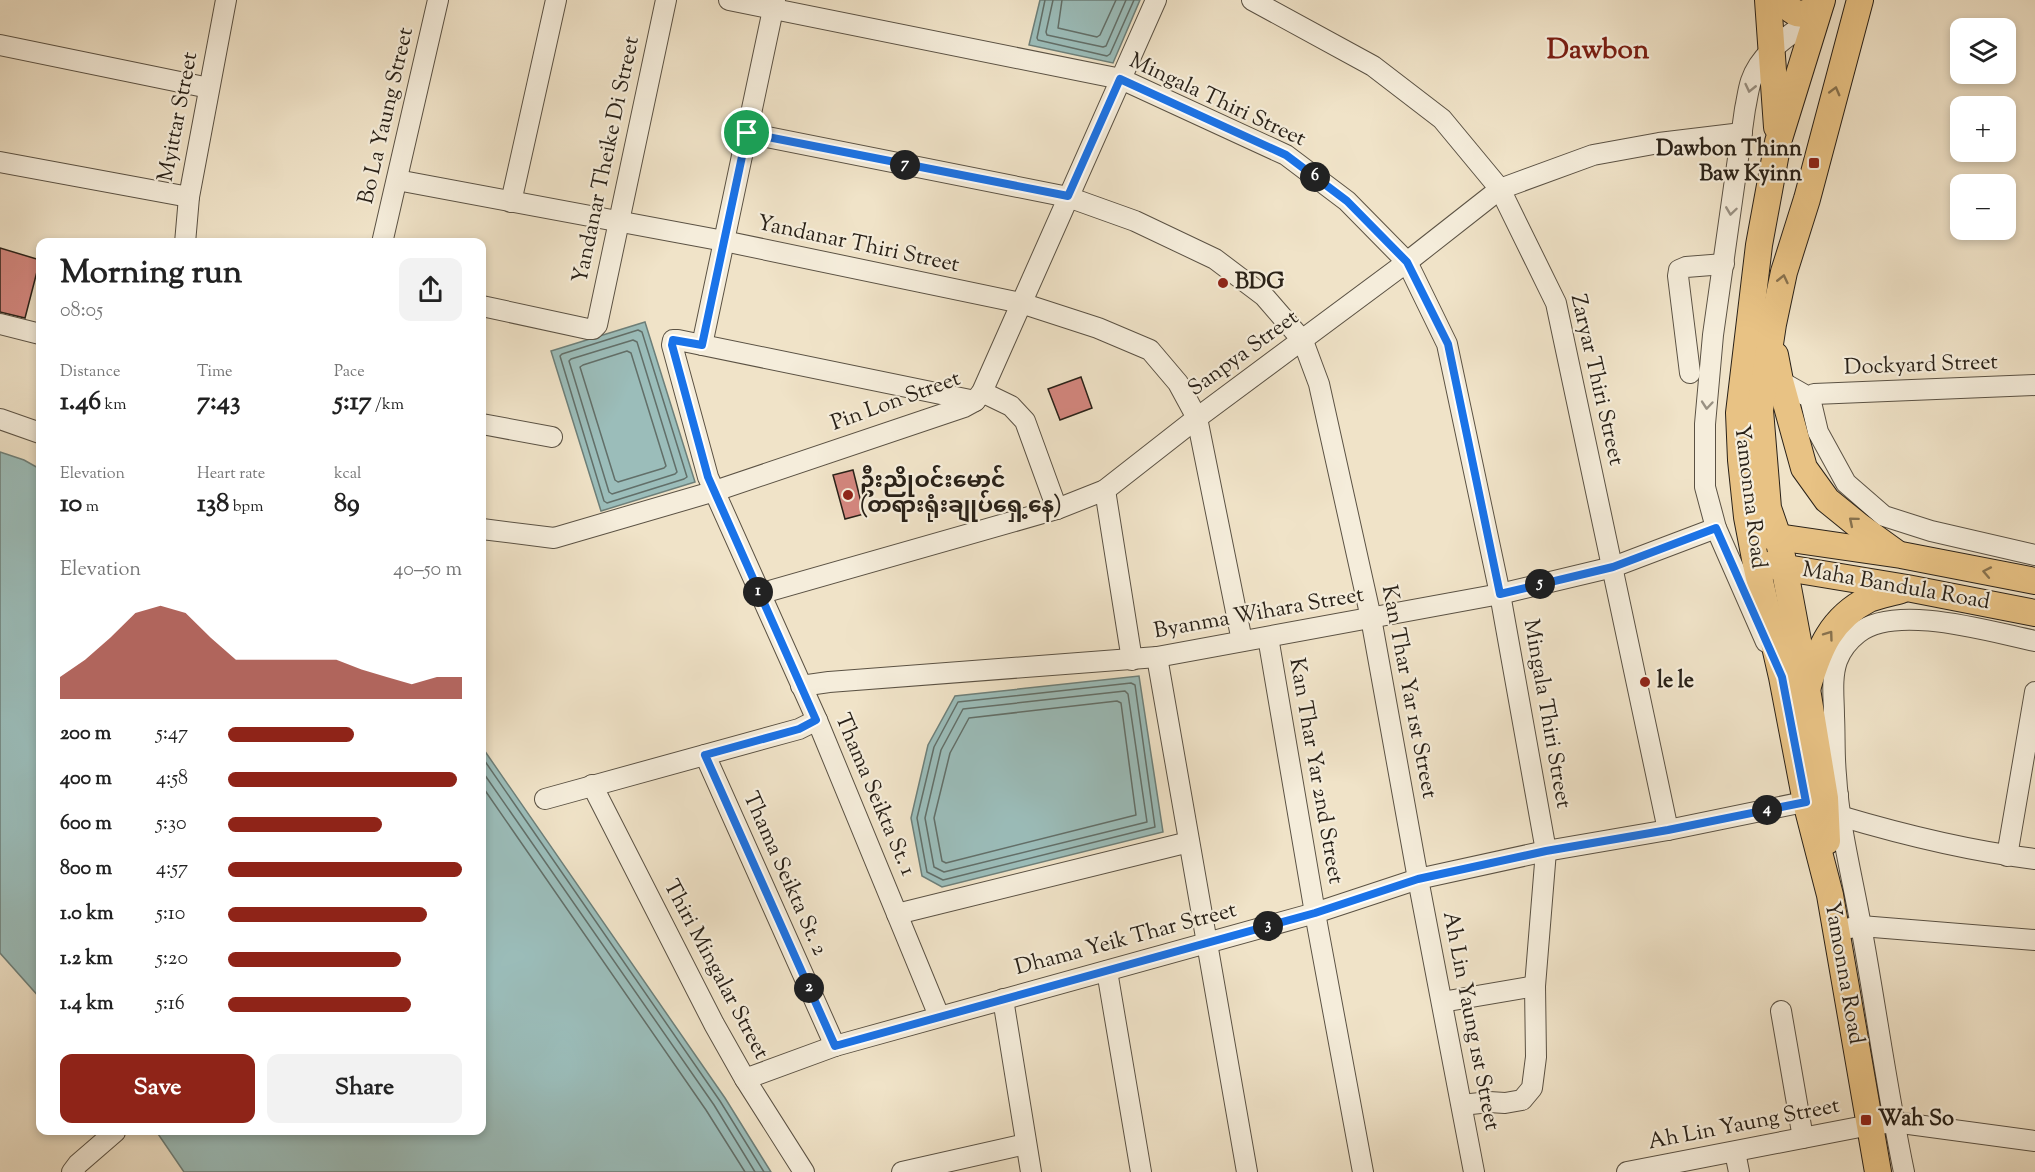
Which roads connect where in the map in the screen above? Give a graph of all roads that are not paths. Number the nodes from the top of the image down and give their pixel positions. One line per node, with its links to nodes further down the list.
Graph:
1 (226, 0): 16 (street, Myittar Street)
2 (438, 0): 21 (street, Bo La Yaung Street)
3 (556, 0): 25 (street)
4 (666, 0): 26 (street, Yandanar Theike Di Street)
5 (729, 0): 11 (street, Mingala Thiri Street)
6 (1156, 0): 15 (street, Pin Lon Street)
7 (1252, 0): 22 (street, Zaryar Thiri Street)
8 (1768, 0): 14 (main road)
9 (1783, 0): 12 (main road)
10 (1860, 0): 36 (main road, Yamonna Road, one-way to 10)
11 (774, 4): 15 (street, Mingala Thiri Street); 17 (street)
12 (1820, 5): 14 (street); 19 (main road, Yamonna Road)
13 (0, 45): 16 (street)
14 (1772, 50): 18 (street, one-way to 18); 19 (main road)
15 (1120, 79): 23 (street, Pin Lon Street); 30 (street, Mingala Thiri Street)
16 (209, 88): 24 (street, Myittar Street)
17 (747, 133): 23 (street); 29 (street)
18 (1742, 133): 22 (street, Sanpya Street); 31 (street, one-way to 31)
19 (1778, 142): 54 (main road, Yamonna Road)
20 (0, 162): 24 (street)
21 (397, 180): 25 (street, Yandanar Thiri Street); 28 (street, Bo La Yaung Street)
22 (1500, 189): 30 (street, Sanpya Street); 60 (street, Zaryar Thiri Street)
23 (1068, 196): 32 (street, Pin Lon Street); 37 (street)
24 (189, 197): 27 (street, Myittar Street)
25 (511, 202): 26 (street, Yandanar Thiri Street)
26 (619, 221): 29 (street, Yandanar Thiri Street); 33 (street, Yandanar Theike Di Street)
27 (185, 238)
28 (383, 238)
29 (724, 241): 32 (street, Yandanar Thiri Street); 38 (street)
30 (1407, 262): 37 (street, Sanpya Street); 64 (street, Mingala Thiri Street)
31 (1724, 264): 39 (street); 52 (street, one-way to 52)
32 (1021, 303): 42 (street, Pin Lon Street); 44 (street, Yandanar Thiri Street)
33 (486, 307)
34 (0, 324): 35 (street)
35 (36, 333)
36 (1772, 336): 40 (main road, Maha Bandula Road); 55 (main road, Yamonna Road)
37 (1304, 341): 44 (street, Sanpya Street); 66 (street, Kan Thar Yar 1st Street)
38 (702, 345): 42 (street); 50 (street, Thama Seikta St. 1)
39 (1690, 372)
40 (1780, 381): 43 (street); 56 (main road, Maha Bandula Road, one-way to 40)
41 (2035, 385): 43 (street, Dockyard Street)
42 (978, 397): 50 (street, Pin Lon Street); 51 (street)
43 (1810, 398): 57 (street)
44 (1197, 418): 49 (street, Sanpya Street); 68 (street, Yandanar Thiri Street)
45 (0, 419): 47 (street)
46 (486, 425): 48 (street)
47 (36, 432)
48 (552, 437)
49 (1105, 490): 51 (street, Sanpya Street); 71 (street)
50 (715, 491): 53 (street, Pin Lon Street); 63 (street, Thama Seikta St. 1)
51 (1057, 509): 63 (street, Sanpya Street)
52 (1716, 528): 60 (street, Byanma Wihara Street); 72 (street)
53 (486, 530)
54 (1751, 533): 55 (main road, Maha Bandula Road); 58 (main road, Yamonna Road)
55 (1778, 537): 56 (main road, Maha Bandula Road); 59 (main road, Yamonna Road)
56 (1901, 555): 61 (main road, Maha Bandula Road, one-way to 56)
57 (2035, 555)
58 (1756, 564): 59 (main road, Maha Bandula Road); 72 (main road, Yamonna Road)
59 (1784, 566): 62 (main road, Maha Bandula Road); 74 (main road, Yamonna Road)
60 (1613, 567): 64 (street, Byanma Wihara Street); 81 (street, Zaryar Thiri Street)
61 (2035, 581)
62 (1907, 588): 65 (main road, Maha Bandula Road); 74 (main road, one-way to 62)
63 (759, 594): 73 (street, Thama Seikta St. 1)
64 (1500, 594): 66 (street, Byanma Wihara Street); 83 (street, Mingala Thiri Street)
65 (2035, 613)
66 (1371, 618): 67 (street, Byanma Wihara Street); 86 (street, Kan Thar Yar 1st Street)
67 (1268, 637): 68 (street, Byanma Wihara Street); 87 (street, Kan Thar Yar 2nd Street)
68 (1242, 641): 70 (street, Byanma Wihara Street)
69 (2035, 641): 80 (street)
70 (1158, 657): 71 (street, Byanma Wihara Street); 82 (street)
71 (1132, 660): 73 (street, Byanma Wihara Street)
72 (1782, 677): 80 (main road, Yamonna Road)
73 (801, 686): 76 (street, Thama Seikta St. 1)
74 (1807, 689): 80 (main road, Yamonna Road)
75 (2035, 692): 84 (street)
76 (816, 720): 77 (street); 88 (street, Thama Seikta St. 1)
77 (705, 755): 78 (street); 99 (street, Thama Seikta St. 2)
78 (592, 786): 79 (street); 100 (street, Thiri Mingalar Street)
79 (544, 799)
80 (1827, 803): 81 (street, Dhama Yeik Thar Street); 84 (street); 89 (street); 90 (main road, Yamonna Road)
81 (1668, 830): 83 (street, Dhama Yeik Thar Street)
82 (1189, 842): 88 (street); 92 (street)
83 (1546, 851): 86 (street, Dhama Yeik Thar Street); 94 (street, Mingala Thiri Street)
84 (2007, 856): 85 (street)
85 (2035, 859)
86 (1418, 879): 87 (street, Dhama Yeik Thar Street); 96 (street, Ah Lin Yaung 1st Street)
87 (1315, 913): 92 (street, Dhama Yeik Thar Street); 114 (street, Kan Thar Yar 2nd Street)
88 (897, 914): 98 (street, Thama Seikta St. 1)
89 (1861, 926): 90 (street); 91 (street); 102 (street)
90 (1836, 930): 102 (main road, Yamonna Road)
91 (2035, 940)
92 (1206, 944): 93 (street, Dhama Yeik Thar Street); 113 (street)
93 (1107, 971): 95 (street, Dhama Yeik Thar Street); 112 (street)
94 (1535, 986): 96 (street); 101 (street, Mingala Thiri Street)
95 (1003, 999): 98 (street, Dhama Yeik Thar Street); 106 (street)
96 (1442, 1002): 101 (street, Ah Lin Yaung 1st Street)
97 (1781, 1011): 104 (street)
98 (939, 1016): 99 (street, Dhama Yeik Thar Street)
99 (835, 1046): 100 (street, Dhama Yeik Thar Street)
100 (745, 1078): 109 (street, Thiri Mingalar Street)
101 (1462, 1105): 115 (street, Ah Lin Yaung 1st Street)
102 (1882, 1124): 104 (street, Ah Lin Yaung Street); 105 (street, Ah Lin Yaung Street); 118 (main road, Yamonna Road); 119 (street)
103 (112, 1135): 108 (street)
104 (1803, 1138): 107 (street, Ah Lin Yaung Street)
105 (2035, 1141)
106 (1026, 1144): 110 (street); 111 (street)
107 (1735, 1152): 116 (street, Ah Lin Yaung Street); 117 (street)
108 (72, 1172)
109 (804, 1172)
110 (902, 1172)
111 (1031, 1172)
112 (1141, 1172)
113 (1247, 1172)
114 (1363, 1172)
115 (1474, 1172)
116 (1627, 1172)
117 (1739, 1172)
118 (1878, 1172)
119 (1904, 1172)

